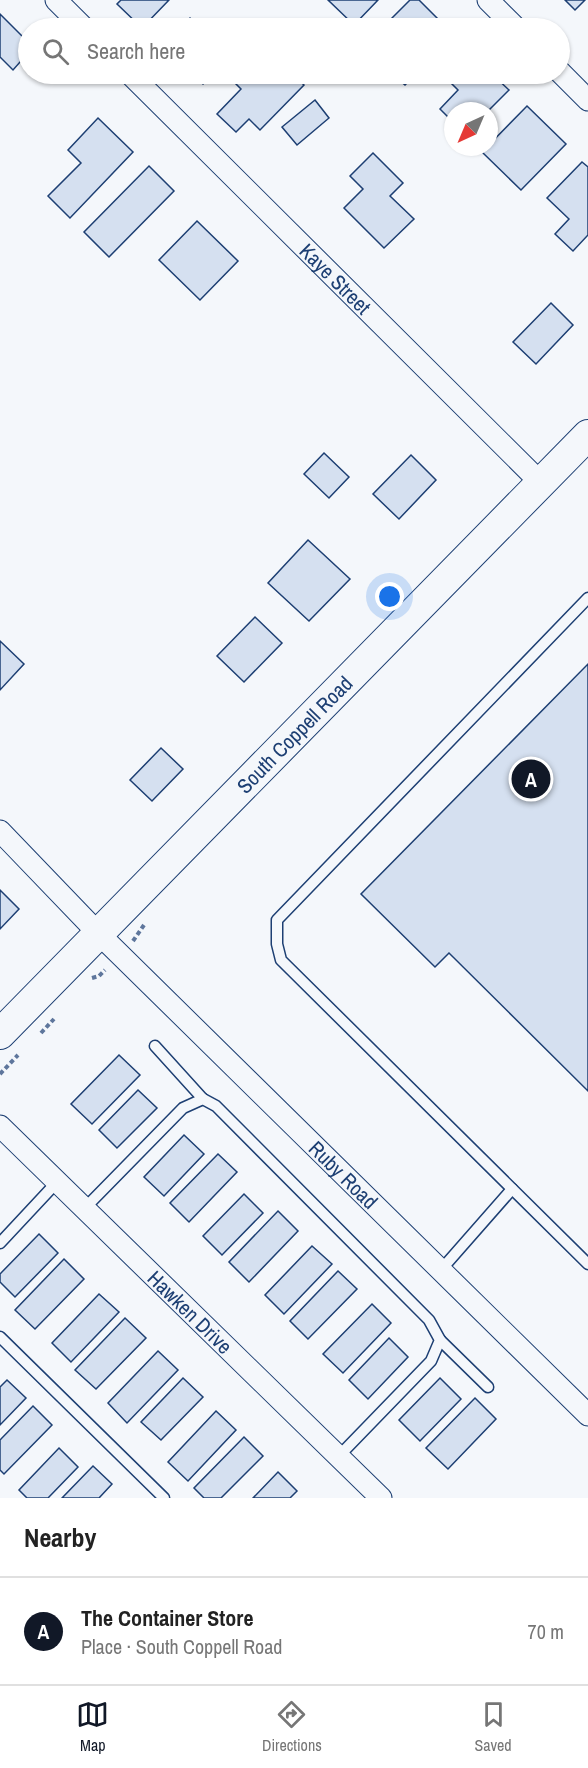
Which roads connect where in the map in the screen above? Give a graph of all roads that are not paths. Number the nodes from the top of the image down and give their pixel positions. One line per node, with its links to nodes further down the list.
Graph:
1 (56, 0): 3 (street)
2 (488, 0): 4 (street)
3 (74, 18)
4 (506, 18)
5 (570, 82): 7 (street)
6 (140, 84): 9 (street, Kaye Street)
7 (588, 100)
8 (588, 435): 9 (street, South Coppell Road)
9 (541, 483): 12 (street, South Coppell Road)
10 (588, 598): 18 (lane)
11 (0, 831): 12 (street, Ruby Road)
12 (98, 933): 13 (street, South Coppell Road); 22 (street, Ruby Road)
13 (0, 1034)
14 (155, 1046): 15 (lane)
15 (203, 1100): 19 (lane); 24 (lane)
16 (0, 1126): 17 (street, Hawken Drive)
17 (57, 1182): 19 (street, Hawken Drive); 20 (lane)
18 (512, 1189): 21 (lane); 22 (lane)
19 (84, 1209): 27 (street, Hawken Drive)
20 (0, 1244)
21 (588, 1264)
22 (440, 1271): 26 (street, Ruby Road)
23 (0, 1337): 28 (lane)
24 (440, 1340): 25 (lane); 27 (lane)
25 (488, 1387)
26 (588, 1416)
27 (338, 1457): 29 (street, Hawken Drive)
28 (164, 1498)
29 (381, 1498)

